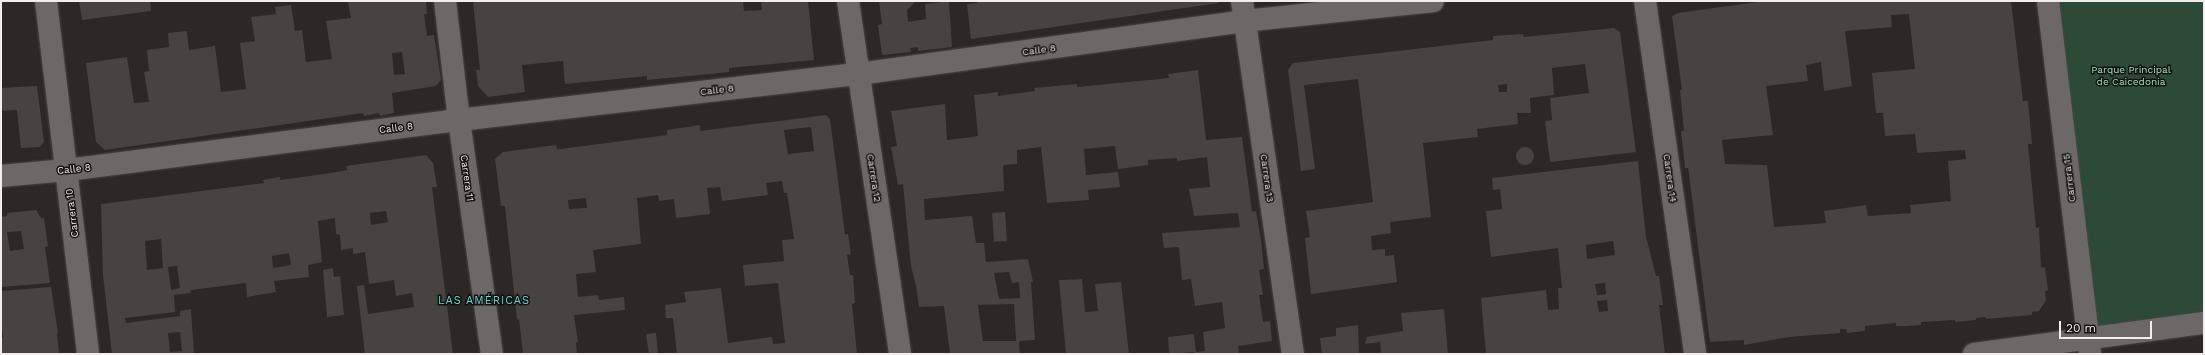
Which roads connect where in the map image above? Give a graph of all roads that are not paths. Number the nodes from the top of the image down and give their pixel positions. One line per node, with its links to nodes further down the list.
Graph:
1 (46, 1): 10 (street, Carrera 10)
2 (445, 1): 9 (street, Carrera 11)
3 (848, 1): 8 (street, Carrera 12)
4 (1433, 1): 7 (street, Calle 8)
5 (1645, 1): 18 (street, Carrera 14)
6 (2048, 1): 13 (street, Carrera 15)
7 (1243, 11): 8 (street, Calle 8); 17 (street, Carrera 13)
8 (858, 74): 9 (street, Calle 8); 16 (street, Carrera 12)
9 (459, 120): 10 (street, Calle 8); 15 (street, Carrera 11)
10 (66, 170): 11 (street, Calle 8); 14 (street, Carrera 10)
11 (1, 176)
12 (2204, 323): 13 (street)
13 (2089, 346): 19 (street)
14 (88, 354)
15 (492, 354)
16 (900, 354)
17 (1293, 354)
18 (1695, 354)
19 (1974, 354)

